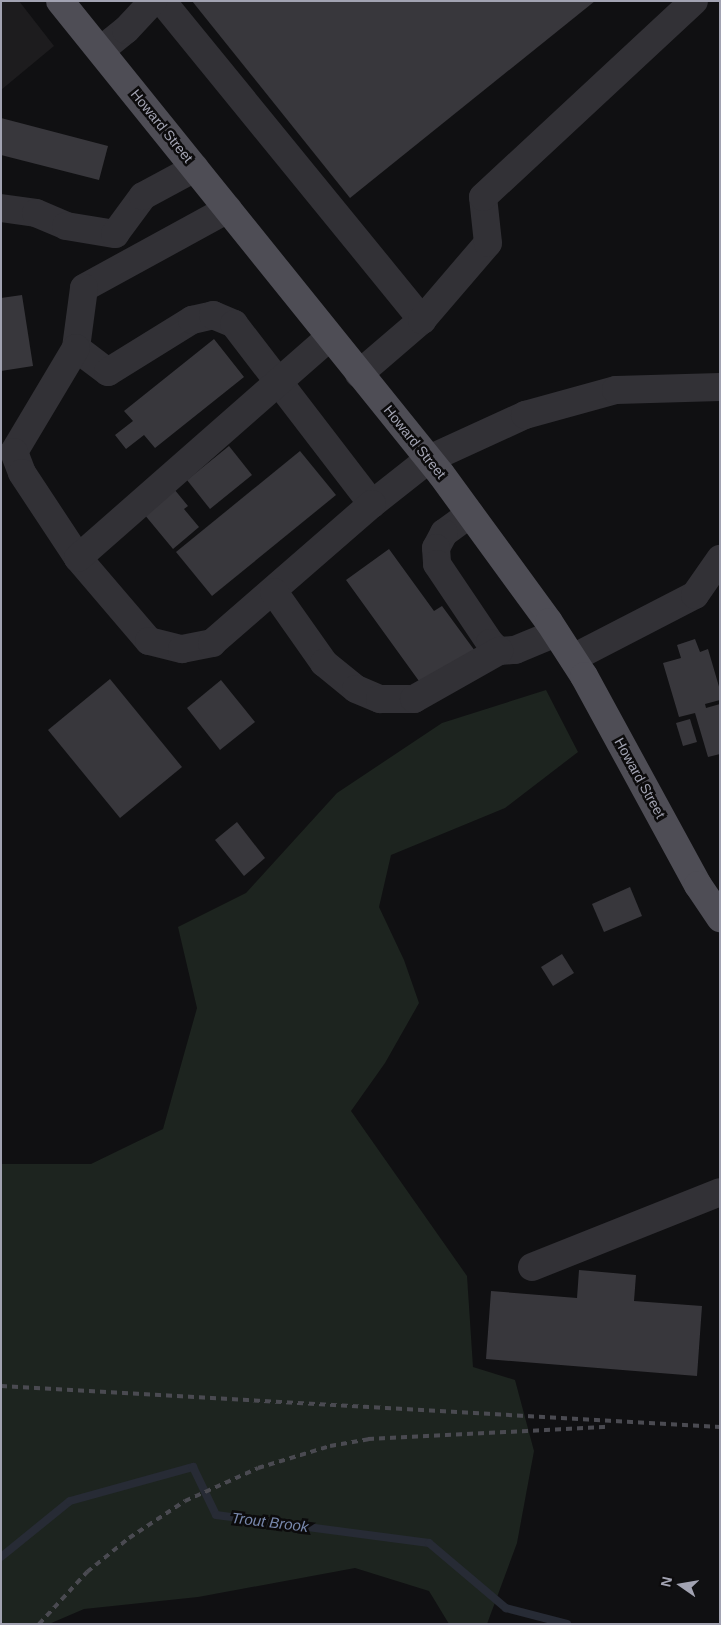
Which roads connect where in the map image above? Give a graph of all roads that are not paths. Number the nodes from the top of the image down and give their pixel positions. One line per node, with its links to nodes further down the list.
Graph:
1 (60, 1): 5 (main road, Howard Street)
2 (153, 1): 5 (lane)
3 (162, 1): 9 (lane)
4 (694, 1): 9 (lane)
5 (101, 50): 6 (main road, Howard Street)
6 (194, 168): 7 (lane); 8 (main road, Howard Street)
7 (1, 208)
8 (228, 209): 10 (main road, Howard Street); 11 (lane)
9 (422, 320): 12 (lane)
10 (330, 337): 12 (main road, Howard Street); 13 (lane)
11 (76, 348): 13 (lane); 15 (lane)
12 (359, 374): 16 (main road, Howard Street)
13 (278, 382): 17 (lane); 19 (lane)
14 (720, 387): 16 (lane)
15 (7, 448): 19 (lane)
16 (429, 459): 17 (lane); 18 (main road, Howard Street)
17 (372, 504): 21 (lane)
18 (470, 514): 22 (main road, Howard Street); 23 (lane)
19 (78, 558): 21 (lane)
20 (720, 559): 24 (lane)
21 (274, 592): 23 (lane)
22 (556, 632): 23 (lane); 24 (main road, Howard Street)
23 (499, 651)
24 (573, 658): 25 (main road, Howard Street)
25 (720, 918)
26 (720, 1192): 27 (lane)
27 (532, 1267)

